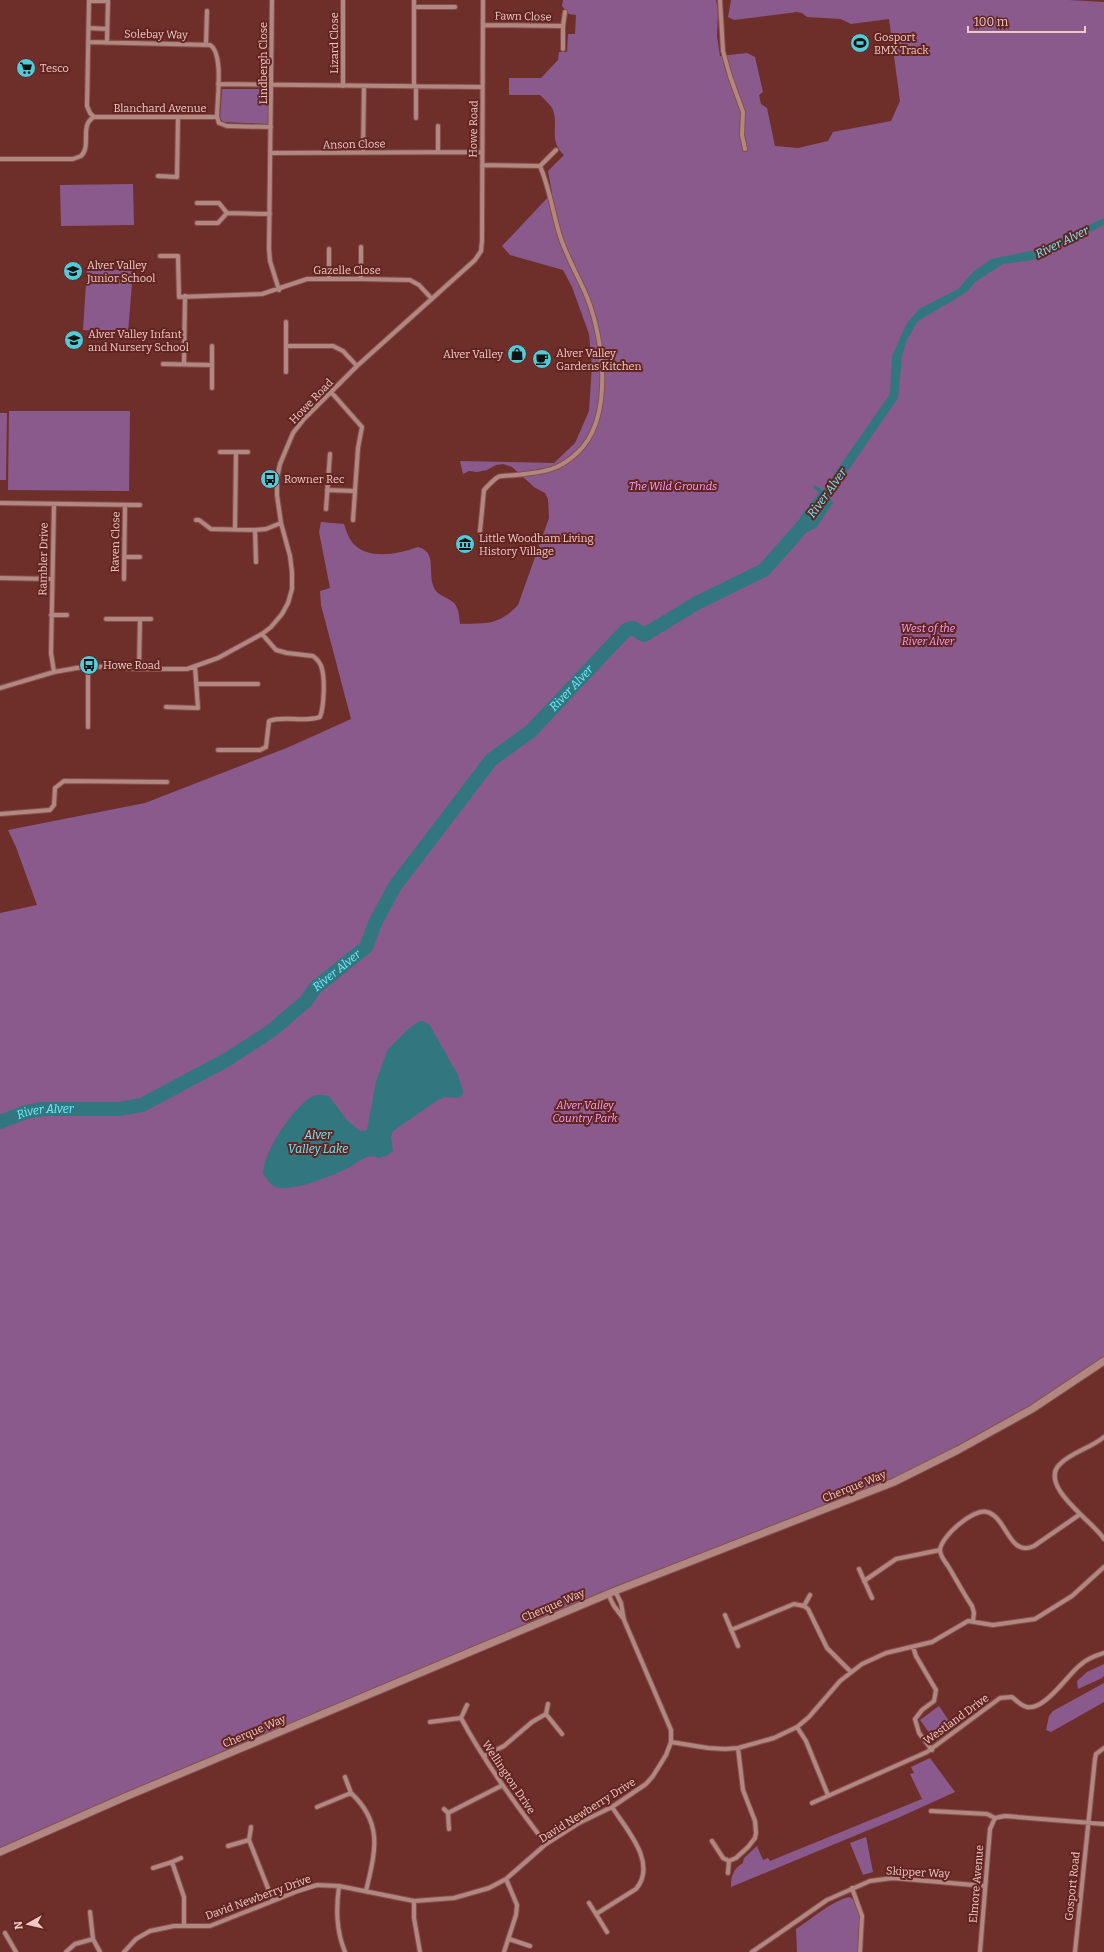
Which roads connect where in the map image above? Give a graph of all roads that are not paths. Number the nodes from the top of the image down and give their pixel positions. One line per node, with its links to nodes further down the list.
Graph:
1 (272, 0): 19 (street, Lindbergh Close)
2 (343, 0): 20 (street, Lizard Close)
3 (414, 0): 6 (street)
4 (483, 0): 10 (street, Howe Road)
5 (720, 0): 30 (street)
6 (415, 7): 7 (street); 22 (street)
7 (455, 7)
8 (207, 11): 16 (street)
9 (565, 12): 11 (street, Fawn Close)
10 (483, 25): 11 (street, Fawn Close); 23 (street, Howe Road)
11 (563, 26): 17 (street, Fawn Close)
12 (89, 28): 13 (street); 13 (street); 14 (street)
13 (107, 29): 15 (street)
14 (88, 42): 15 (street, Solebay Way); 24 (street)
15 (107, 42): 16 (street, Solebay Way)
16 (206, 44): 18 (street)
17 (563, 49)
18 (218, 84): 19 (street); 26 (street, Blanchard Avenue)
19 (272, 85): 20 (street); 29 (street, Lindbergh Close)
20 (343, 86): 21 (street)
21 (364, 86): 22 (street); 32 (street)
22 (415, 86): 23 (street); 27 (street)
23 (482, 87): 34 (street, Howe Road)
24 (94, 117): 25 (street, Blanchard Avenue); 36 (street)
25 (178, 117): 26 (street, Blanchard Avenue); 39 (street)
26 (217, 117): 29 (street)
27 (416, 118)
28 (438, 126): 33 (street)
29 (271, 127): 35 (street, Lindbergh Close)
30 (745, 149)
31 (556, 150): 38 (street)
32 (363, 152): 33 (street, Anson Close); 35 (street, Anson Close)
33 (438, 152): 34 (street, Anson Close)
34 (481, 152): 37 (street, Howe Road)
35 (271, 153): 42 (street, Lindbergh Close)
36 (0, 159)
37 (482, 165): 38 (street); 51 (street, Howe Road)
38 (540, 166): 78 (street)
39 (158, 176)
40 (197, 203): 41 (street)
41 (227, 213): 42 (street); 43 (street)
42 (270, 214): 49 (street, Lindbergh Close)
43 (197, 223)
44 (361, 247): 48 (street)
45 (329, 249): 47 (street)
46 (160, 256): 50 (street)
47 (329, 279): 48 (street, Gazelle Close); 49 (street, Gazelle Close)
48 (361, 279): 51 (street, Gazelle Close)
49 (279, 290): 50 (street, Gazelle Close)
50 (185, 296): 56 (street)
51 (432, 299): 58 (street, Howe Road)
52 (286, 322): 54 (street)
53 (212, 346): 57 (street)
54 (286, 346): 58 (street); 59 (street)
55 (163, 364): 56 (street)
56 (184, 364): 57 (street)
57 (211, 365): 60 (street)
58 (357, 366): 61 (street, Howe Road)
59 (286, 372)
60 (212, 388)
61 (331, 392): 67 (street); 75 (street, Howe Road)
62 (220, 452): 63 (street)
63 (236, 452): 64 (street); 76 (street)
64 (248, 452)
65 (330, 454): 66 (street)
66 (327, 490): 67 (street); 72 (street)
67 (354, 491): 74 (street)
68 (0, 503): 69 (street, Raven Close)
69 (54, 504): 70 (street, Raven Close); 83 (street, Rambler Drive)
70 (125, 505): 71 (street, Raven Close); 79 (street, Raven Close)
71 (140, 505)
72 (326, 509)
73 (196, 520): 76 (street)
74 (353, 520)
75 (281, 523): 77 (street); 90 (street, Howe Road)
76 (236, 529): 77 (street)
77 (255, 530): 81 (street)
78 (480, 531)
79 (124, 557): 80 (street); 84 (street, Raven Close)
80 (140, 557)
81 (256, 562)
82 (0, 578): 83 (street)
83 (52, 579): 85 (street, Rambler Drive)
84 (124, 579)
85 (51, 614): 86 (street); 94 (street, Rambler Drive)
86 (67, 615)
87 (106, 619): 88 (street)
88 (140, 619): 89 (street); 93 (street)
89 (151, 619)
90 (262, 634): 92 (street, Howe Road); 100 (street)
91 (88, 666): 93 (street, Howe Road); 94 (street, Howe Road); 99 (street)
92 (195, 666): 93 (street, Howe Road); 95 (street)
93 (139, 669)
94 (54, 672): 97 (street, Howe Road)
95 (197, 684): 96 (street); 98 (street)
96 (258, 684)
97 (0, 688)
98 (166, 707)
99 (88, 727)
100 (218, 750)
101 (167, 782): 102 (street)
102 (0, 814)
103 (1104, 1360): 111 (street, Cherque Way)
104 (1104, 1437): 105 (street)
105 (1079, 1515): 106 (street); 107 (street)
106 (1104, 1539)
107 (940, 1550): 110 (street); 118 (street)
108 (1104, 1567): 118 (street)
109 (860, 1569): 110 (street)
110 (864, 1581): 114 (street)
111 (615, 1591): 112 (street, Cherque Way); 117 (street, David Newberry Drive)
112 (608, 1594): 117 (street, David Newberry Drive); 155 (street, Cherque Way)
113 (810, 1595): 115 (street)
114 (872, 1598)
115 (804, 1606): 119 (street); 123 (street)
116 (725, 1615): 119 (street)
117 (624, 1620): 131 (street, David Newberry Drive)
118 (973, 1621): 121 (street)
119 (731, 1630): 120 (street)
120 (738, 1646)
121 (913, 1647): 123 (street); 134 (street)
122 (1104, 1653): 134 (street, Westland Drive)
123 (850, 1671): 129 (street)
124 (548, 1704): 126 (street)
125 (467, 1705): 127 (street)
126 (546, 1714): 130 (street); 135 (street)
127 (461, 1718): 128 (street); 135 (street, Wellington Drive)
128 (430, 1722)
129 (797, 1727): 132 (street); 139 (street)
130 (562, 1734)
131 (670, 1742): 132 (street); 142 (street, David Newberry Drive)
132 (738, 1748): 157 (street)
133 (1104, 1748): 147 (street, Gosport Road)
134 (932, 1750): 139 (street, Westland Drive)
135 (484, 1756): 137 (street, Wellington Drive)
136 (345, 1777): 138 (street)
137 (501, 1786): 145 (street); 153 (street, Wellington Drive)
138 (351, 1793): 141 (street); 165 (street)
139 (828, 1795): 140 (street, Westland Drive)
140 (812, 1803)
141 (317, 1807)
142 (612, 1807): 153 (street, David Newberry Drive); 170 (street)
143 (444, 1809): 145 (street)
144 (931, 1811): 146 (street)
145 (448, 1813): 150 (street)
146 (995, 1818): 147 (street); 163 (street, Elmore Avenue)
147 (1088, 1822): 148 (street); 187 (street, Gosport Road)
148 (1104, 1824)
149 (251, 1826): 151 (street)
150 (449, 1829)
151 (249, 1840): 154 (street); 166 (street)
152 (712, 1841): 157 (street)
153 (546, 1844): 161 (street, David Newberry Drive)
154 (228, 1846)
155 (0, 1852)
156 (180, 1858): 158 (street)
157 (729, 1861): 160 (street)
158 (172, 1862): 159 (street); 171 (street)
159 (153, 1868)
160 (728, 1873)
161 (506, 1879): 167 (street, David Newberry Drive); 175 (street)
162 (339, 1886): 165 (street, David Newberry Drive); 166 (street, David Newberry Drive); 181 (street)
163 (985, 1886): 164 (street, Skipper Way); 186 (street, Elmore Avenue)
164 (852, 1888): 184 (street, Skipper Way); 185 (street)
165 (366, 1891): 167 (street, David Newberry Drive)
166 (273, 1901): 171 (street, David Newberry Drive)
167 (414, 1901): 182 (street)
168 (589, 1903): 170 (street)
169 (90, 1912): 174 (street)
170 (596, 1914): 172 (street)
171 (184, 1926): 180 (street, David Newberry Drive)
172 (607, 1932)
173 (5, 1933): 177 (street)
174 (93, 1939): 178 (street); 179 (street)
175 (509, 1939): 176 (street); 183 (street)
176 (530, 1946)
177 (16, 1952)
178 (66, 1952)
179 (100, 1952)
180 (124, 1952)
181 (345, 1952)
182 (420, 1952)
183 (504, 1952)
184 (752, 1952)
185 (860, 1952)
186 (980, 1952)
187 (1075, 1952)

